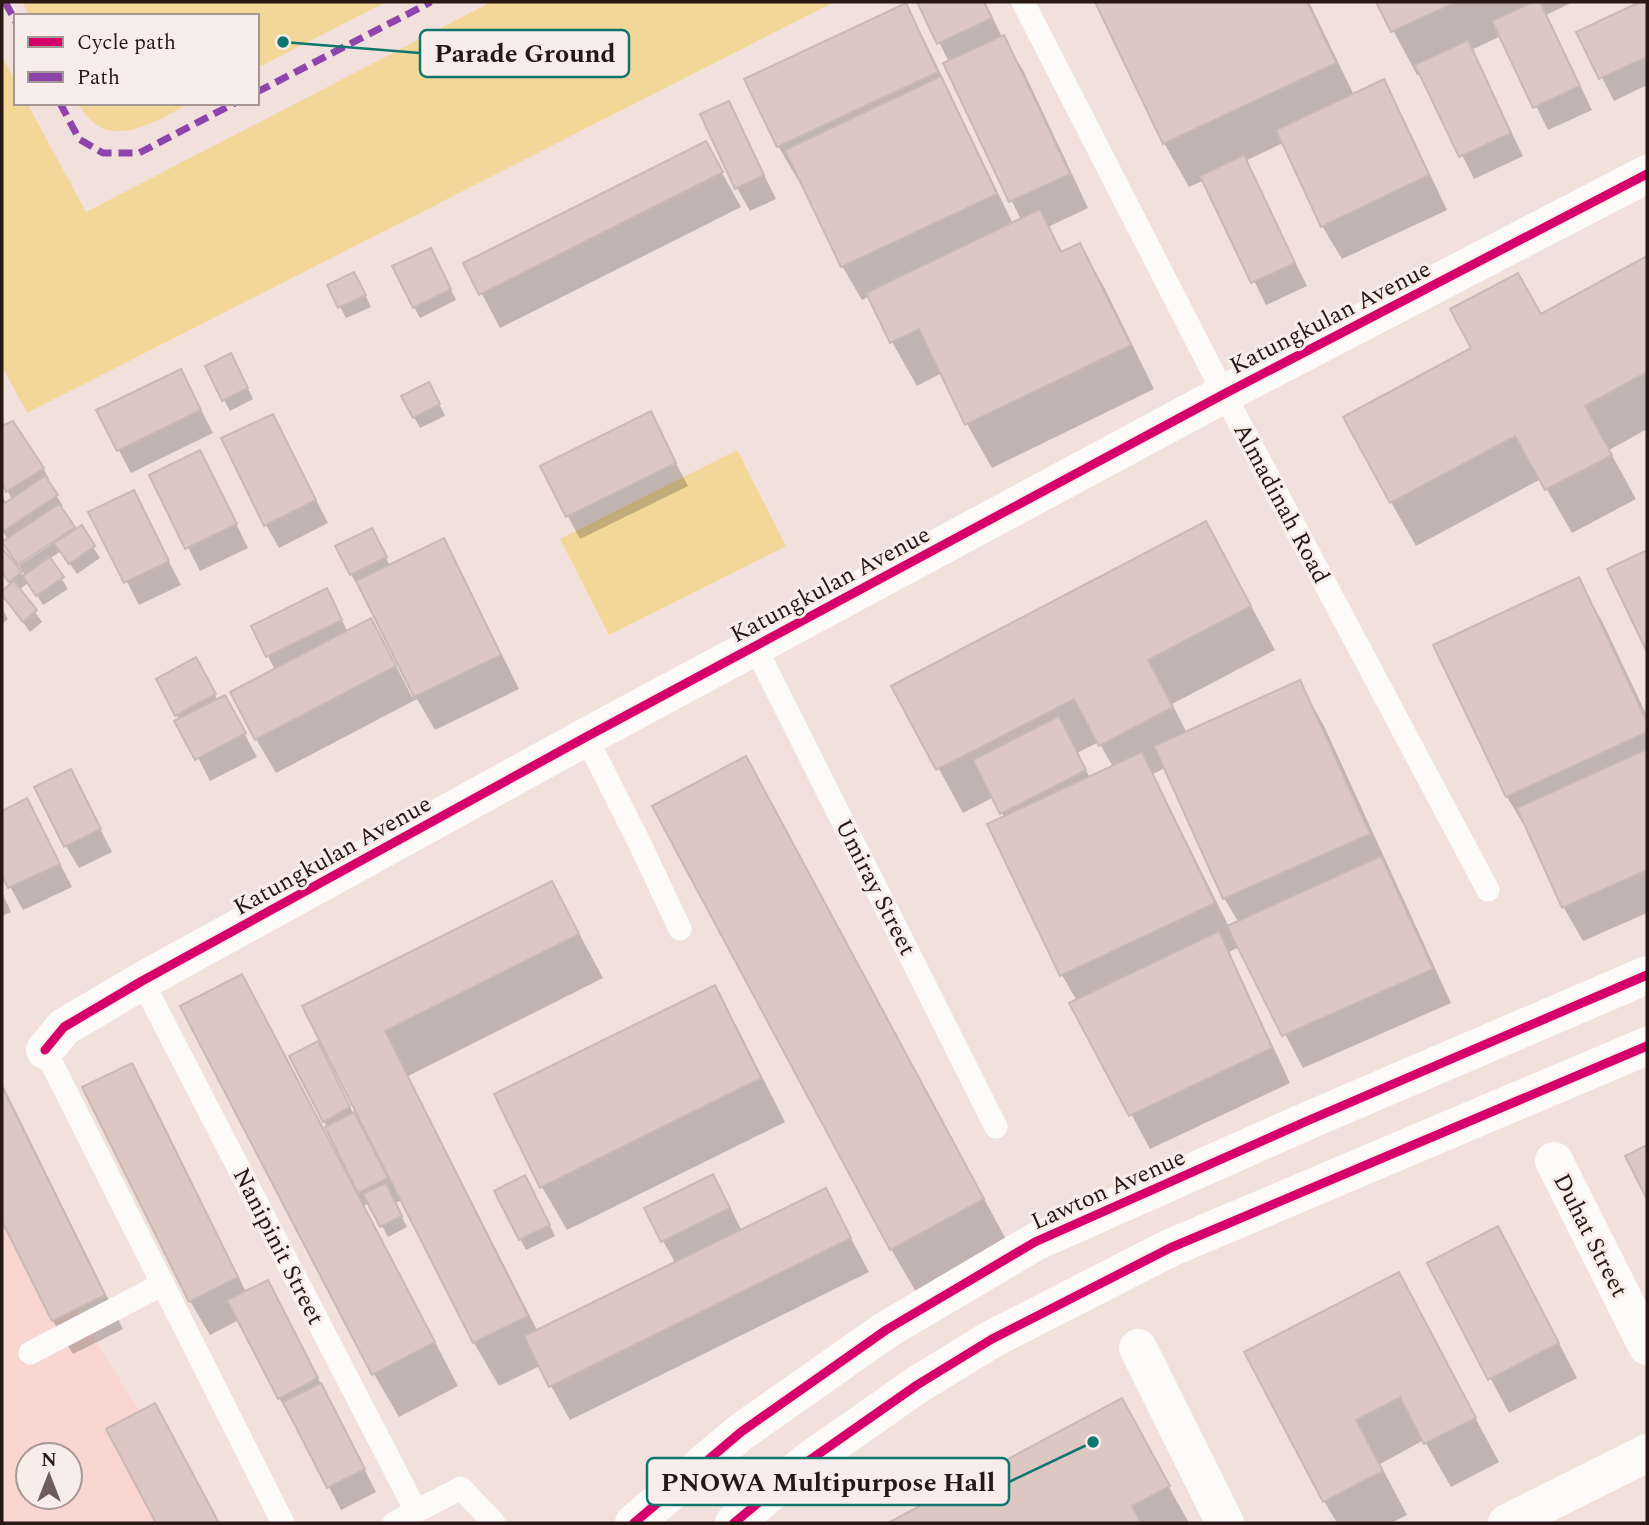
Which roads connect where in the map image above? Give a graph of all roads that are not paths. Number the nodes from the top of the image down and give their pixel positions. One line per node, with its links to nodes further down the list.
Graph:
1 (1023, 2): 3 (lane, Almadinah Road)
2 (1647, 174): 3 (street, Katungkulan Avenue)
3 (1224, 394): 4 (street, Katungkulan Avenue); 6 (lane, Almadinah Road)
4 (755, 647): 5 (street, Katungkulan Avenue); 12 (lane, Umiray Street)
5 (586, 737): 7 (lane); 9 (street, Katungkulan Avenue)
6 (1488, 890)
7 (680, 929)
8 (1647, 975): 23 (street, Lawton Avenue)
9 (142, 981): 11 (street, Katungkulan Avenue); 19 (lane, Nanipinit Street)
10 (1647, 1046): 24 (street)
11 (45, 1050): 14 (lane)
12 (996, 1127)
13 (1554, 1161): 15 (street, Duhat Street)
14 (163, 1284): 17 (lane); 20 (lane)
15 (1647, 1346)
16 (1138, 1348): 25 (street)
17 (30, 1353)
18 (1647, 1453): 26 (street)
19 (416, 1511): 21 (lane); 22 (lane)
20 (283, 1523)
21 (394, 1523)
22 (494, 1523)
23 (634, 1523)
24 (734, 1523)
25 (1225, 1523)
26 (1507, 1523)

